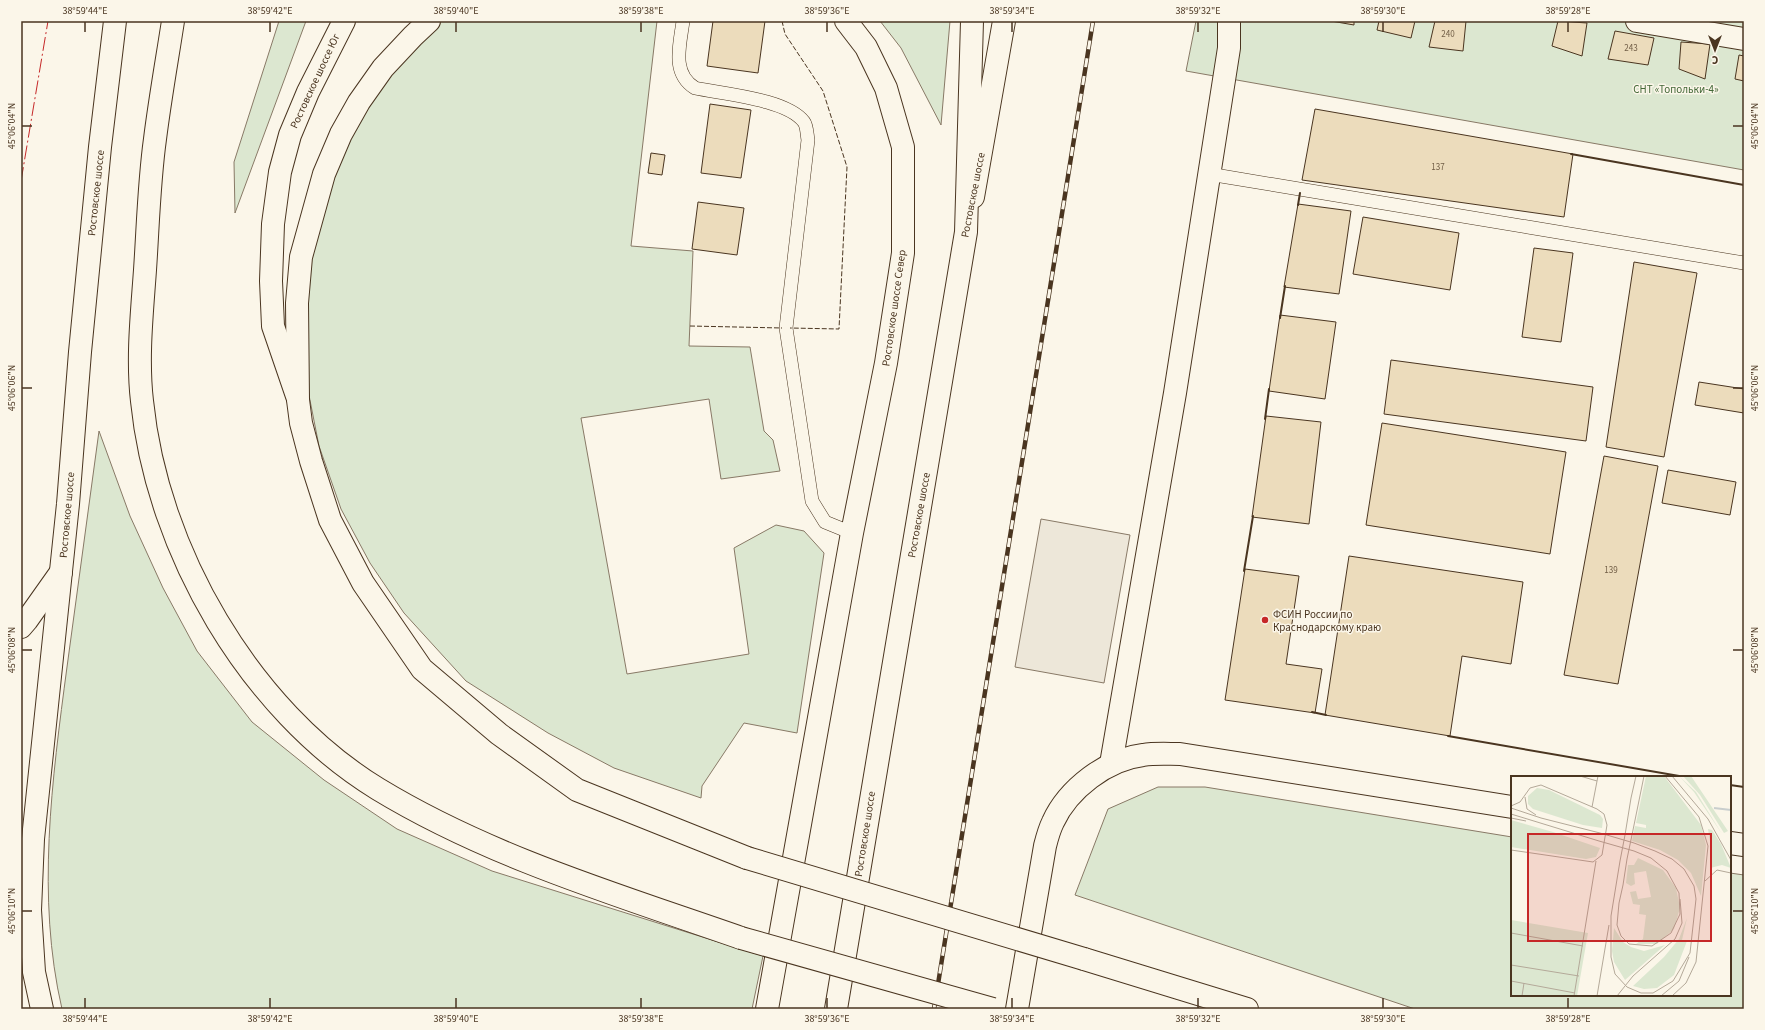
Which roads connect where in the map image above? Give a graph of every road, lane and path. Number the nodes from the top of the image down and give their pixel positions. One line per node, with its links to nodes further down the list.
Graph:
1 (115, 21): 17 (main road, Ростовское шоссе)
2 (172, 21): 26 (main road, bridge)
3 (344, 21): 15 (main road, Ростовское шоссе Юг)
4 (429, 21): 15 (main road)
5 (683, 21): 16 (lane)
6 (846, 21): 16 (main road, Ростовское шоссе Север)
7 (972, 21): 13 (main road)
8 (1004, 21): 13 (main road, Ростовское шоссе)
9 (1229, 21): 12 (main road)
10 (1637, 21): 11 (main road)
11 (1744, 39)
12 (1209, 174): 14 (lane); 19 (main road)
13 (966, 232): 25 (main road, Ростовское шоссе)
14 (1744, 263)
15 (298, 400): 28 (main road, bridge)
16 (852, 533): 24 (main road)
17 (61, 572): 18 (main road); 23 (main road, Ростовское шоссе)
18 (21, 627)
19 (1111, 764): 20 (main road); 27 (main road)
20 (1511, 807)
21 (1731, 842): 22 (main road)
22 (1744, 845)
23 (42, 1009)
24 (767, 1009)
25 (836, 1009)
26 (994, 1009)
27 (1017, 1009)
28 (1247, 1009)

